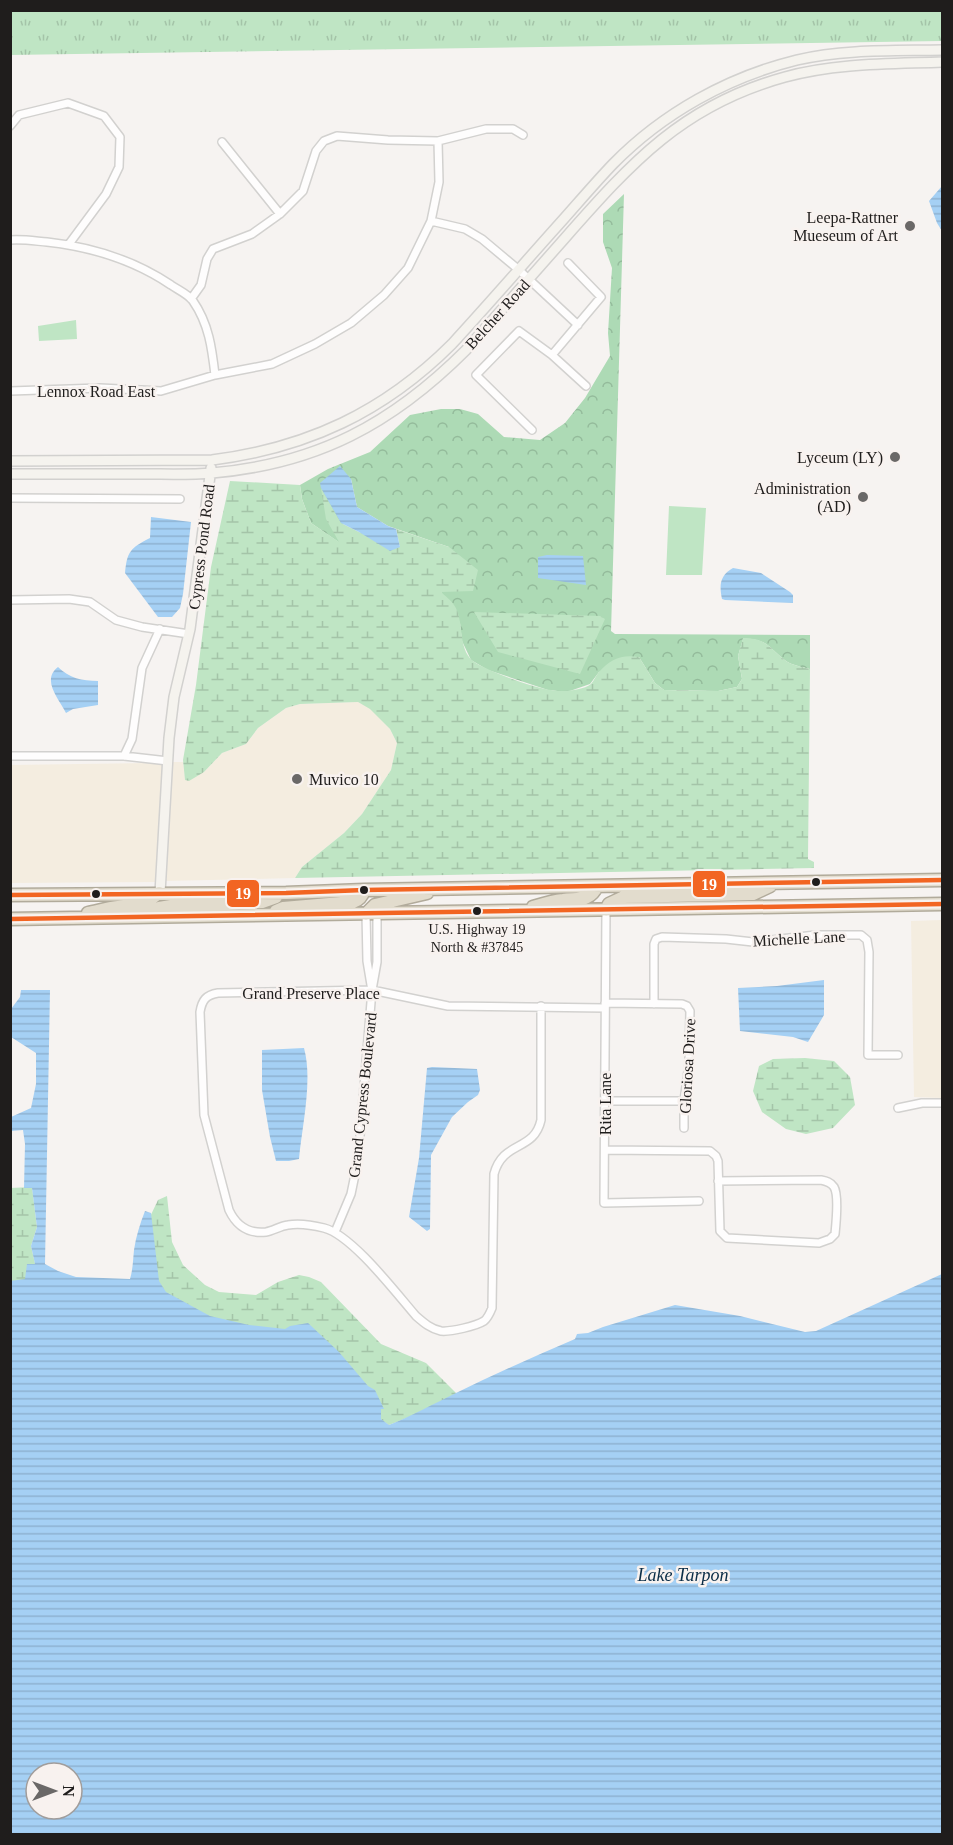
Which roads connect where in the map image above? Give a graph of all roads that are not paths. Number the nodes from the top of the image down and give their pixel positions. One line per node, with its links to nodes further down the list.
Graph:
1 (942, 50): 12 (main road, Belcher Road)
2 (942, 62): 13 (main road, Belcher Road)
3 (10, 126): 10 (street)
4 (523, 135): 5 (street)
5 (438, 141): 7 (street); 8 (street, Lennox Road East)
6 (222, 142): 7 (street)
7 (280, 214): 14 (street)
8 (431, 220): 12 (street); 17 (street, Lennox Road East)
9 (10, 240): 10 (street)
10 (69, 244): 14 (street)
11 (568, 263): 15 (street)
12 (519, 270): 13 (street); 21 (main road, Belcher Road)
13 (529, 279): 15 (street); 23 (main road, Belcher Road)
14 (191, 299): 17 (street)
15 (578, 325): 16 (street)
16 (552, 355): 18 (street); 20 (street)
17 (215, 375): 19 (street, Lennox Road East)
18 (586, 386)
19 (10, 391)
20 (532, 430)
21 (212, 460): 22 (main road, Belcher Road); 23 (main road, Cypress Pond Road)
22 (10, 461)
23 (210, 473): 24 (main road, Belcher Road); 29 (main road, Cypress Pond Road)
24 (10, 474)
25 (10, 498): 26 (street)
26 (180, 499)
27 (10, 600): 28 (street, Cypress Pond Road)
28 (160, 629): 29 (street, Cypress Pond Road); 31 (street)
29 (189, 633): 32 (main road, Cypress Pond Road)
30 (10, 756): 31 (street)
31 (124, 756): 32 (street)
32 (168, 761): 38 (main road, Cypress Pond Road)
33 (942, 880): 34 (highway)
34 (774, 884): 35 (highway); 42 (highway)
35 (597, 886): 36 (highway); 43 (highway)
36 (446, 888): 37 (highway); 44 (highway)
37 (364, 890): 39 (highway); 45 (highway)
38 (160, 893): 39 (highway); 40 (highway); 46 (highway)
39 (286, 893): 47 (highway)
40 (14, 896)
41 (942, 904): 42 (highway)
42 (606, 910): 43 (highway); 52 (street, Rita Lane)
43 (512, 912): 44 (highway)
44 (372, 914): 45 (highway); 49 (street, Grand Cypress Boulevard); 49 (street, Grand Cypress Boulevard)
45 (267, 916): 47 (highway)
46 (67, 918): 47 (highway); 48 (highway)
47 (131, 918)
48 (10, 919)
49 (372, 990): 51 (street, Grand Preserve Place); 63 (street, Grand Cypress Boulevard); 63 (street, Grand Preserve Place)
50 (654, 1004): 52 (street, Grand Preserve Place); 53 (street, Grand Preserve Place); 54 (street, Michelle Lane)
51 (542, 1006): 52 (street, Grand Preserve Place); 63 (street)
52 (605, 1006): 55 (street, Rita Lane)
53 (687, 1006): 56 (street, Gloriosa Drive)
54 (898, 1055)
55 (605, 1101): 56 (street); 60 (street, Rita Lane)
56 (684, 1101): 59 (street, Gloriosa Drive)
57 (942, 1103): 58 (street)
58 (897, 1108)
59 (684, 1128)
60 (605, 1150): 61 (street); 62 (street, Rita Lane)
61 (718, 1182): 61 (street)
62 (699, 1201)
63 (335, 1232)

